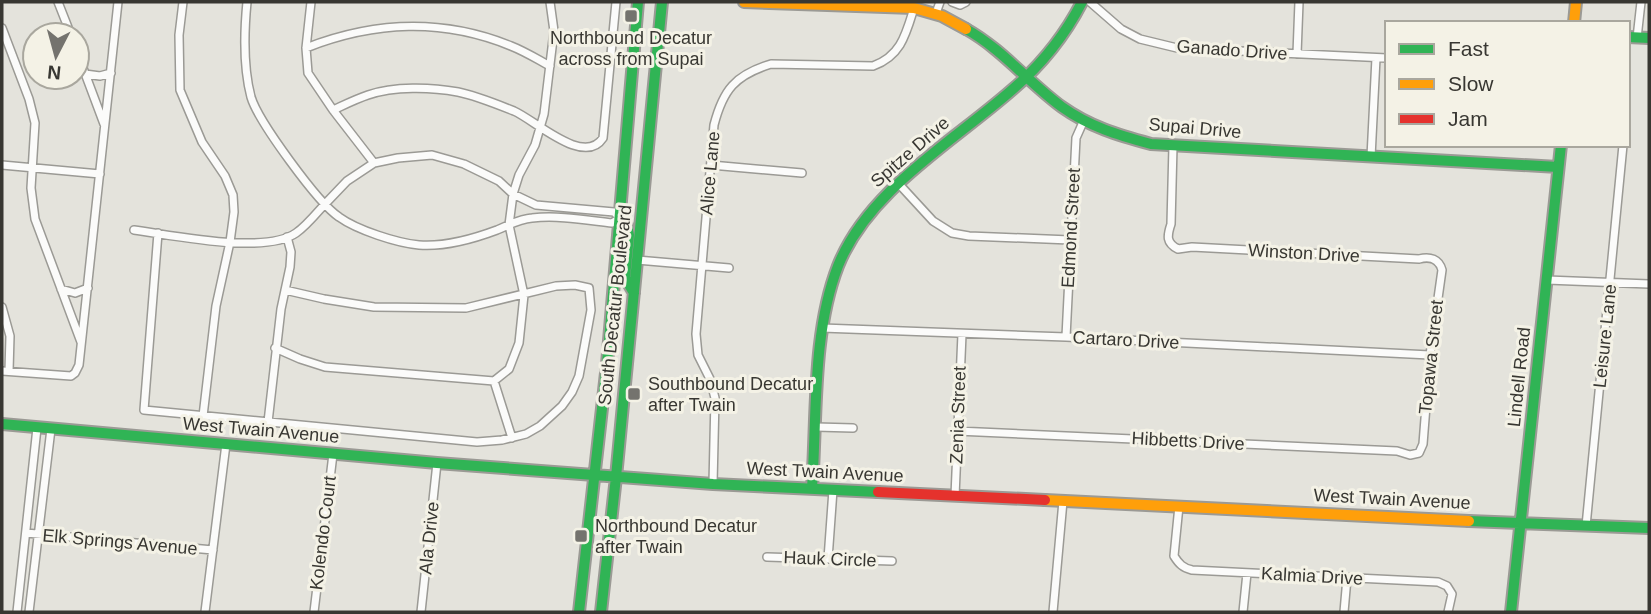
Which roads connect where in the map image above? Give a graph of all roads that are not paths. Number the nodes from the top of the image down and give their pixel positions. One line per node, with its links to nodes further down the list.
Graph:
1 (58, 2): 21 (street)
2 (118, 2): 31 (street)
3 (183, 2): 59 (street)
4 (247, 2): 52 (street)
5 (312, 2): 26 (street)
6 (550, 2): 30 (street)
7 (616, 2): 37 (street)
8 (638, 2): 53 (street, South Decatur Boulevard)
9 (662, 2): 60 (street, South Decatur Boulevard)
10 (744, 2): 19 (street, Supai Drive)
11 (940, 2): 20 (street)
12 (951, 2): 13 (street)
13 (966, 2)
14 (1082, 2): 33 (street, Spitze Drive)
15 (1090, 2): 27 (street, Ganado Drive)
16 (1299, 2): 27 (street)
17 (1576, 2): 22 (street)
18 (1641, 2): 24 (street)
19 (914, 8): 20 (street, Supai Drive); 44 (street, Alice Lane)
20 (933, 9): 33 (street, Supai Drive)
21 (65, 21)
22 (1574, 21)
23 (2, 28): 47 (street)
24 (1633, 37): 25 (street)
25 (1649, 38)
26 (306, 48): 30 (street); 35 (street)
27 (1297, 54): 28 (street, Ganado Drive)
28 (1376, 58): 29 (street, Ganado Drive); 42 (street)
29 (1385, 58)
30 (550, 66): 37 (street)
31 (111, 73): 32 (street); 38 (street)
32 (91, 75)
33 (1026, 77): 36 (street, Supai Drive); 50 (street, Spitze Drive)
34 (91, 90): 38 (street)
35 (333, 110): 37 (street); 43 (street)
36 (1084, 120): 39 (street, Supai Drive); 58 (street, Edmond Street)
37 (540, 127): 51 (street)
38 (105, 128): 49 (street)
39 (1173, 146): 42 (street, Supai Drive); 61 (street, Winston Drive)
40 (1560, 147): 46 (street, Lindell Road)
41 (1623, 147): 65 (street, Leisure Lane)
42 (1371, 157): 46 (street, Supai Drive)
43 (374, 163): 51 (street); 52 (street)
44 (711, 165): 48 (street); 62 (street, Alice Lane)
45 (2, 166): 47 (street)
46 (1558, 167): 64 (street, Lindell Road)
47 (32, 168): 49 (street); 68 (street)
48 (802, 173)
49 (100, 174): 67 (street)
50 (898, 183): 58 (street); 73 (street, Spitze Drive)
51 (513, 194): 53 (street); 54 (street)
52 (325, 204): 54 (street); 57 (street)
53 (620, 218): 54 (street); 70 (street); 94 (street, South Decatur Boulevard)
54 (509, 225): 71 (street)
55 (134, 230): 56 (street)
56 (158, 233): 59 (street); 81 (street)
57 (287, 237): 59 (street); 69 (street)
58 (1070, 240): 75 (street, Edmond Street)
59 (230, 242): 81 (street)
60 (637, 260): 62 (street); 70 (street, South Decatur Boulevard)
61 (1437, 262): 78 (street, Topawa Street)
62 (702, 266): 63 (street); 96 (street, Alice Lane)
63 (729, 268)
64 (1547, 280): 65 (street); 102 (street, Lindell Road)
65 (1611, 282): 66 (street); 103 (street, Leisure Lane)
66 (1649, 284)
67 (88, 288): 68 (street); 76 (street)
68 (61, 289): 76 (street)
69 (285, 290): 71 (street); 77 (street)
70 (634, 294): 95 (street, South Decatur Boulevard)
71 (524, 295): 80 (street); 89 (street)
72 (2, 307): 79 (street)
73 (822, 328): 74 (street, Cartaro Drive); 84 (street, Spitze Drive)
74 (962, 334): 75 (street, Cartaro Drive); 88 (street, Zenia Street)
75 (1066, 337): 78 (street, Cartaro Drive)
76 (82, 343): 79 (street)
77 (275, 348): 80 (street); 82 (street)
78 (1430, 355): 91 (street, Topawa Street)
79 (5, 371)
80 (494, 381): 89 (street)
81 (203, 416): 82 (street)
82 (268, 422): 89 (street)
83 (2, 424): 85 (street, West Twain Avenue)
84 (816, 427): 86 (street); 97 (street, Spitze Drive)
85 (37, 428): 87 (street, West Twain Avenue); 105 (street)
86 (853, 428)
87 (51, 429): 90 (street, West Twain Avenue); 106 (street)
88 (957, 431): 91 (street, Hibbetts Drive); 99 (street, Zenia Street)
89 (512, 438)
90 (226, 444): 92 (street, West Twain Avenue); 107 (street)
91 (1419, 453)
92 (332, 454): 93 (street, West Twain Avenue); 117 (street, Kolendo Court)
93 (437, 463): 94 (street, West Twain Avenue); 118 (street, Ala Drive)
94 (595, 475): 95 (street, West Twain Avenue); 113 (street, South Decatur Boulevard)
95 (616, 477): 96 (street, West Twain Avenue); 121 (street, South Decatur Boulevard)
96 (713, 484): 97 (street, West Twain Avenue)
97 (812, 488): 98 (street, West Twain Avenue)
98 (833, 490): 99 (street, West Twain Avenue); 109 (street)
99 (955, 496): 100 (street, West Twain Avenue)
100 (1063, 501): 101 (street, West Twain Avenue); 122 (street)
101 (1179, 506): 102 (street, West Twain Avenue); 111 (street, Kalmia Drive)
102 (1521, 523): 103 (street, West Twain Avenue); 126 (street, Lindell Road)
103 (1586, 526): 104 (street, West Twain Avenue)
104 (1649, 528)
105 (26, 533): 106 (street, Elk Springs Avenue); 114 (street)
106 (39, 534): 107 (street, Elk Springs Avenue); 115 (street)
107 (213, 550): 116 (street)
108 (767, 557): 109 (street, Hauk Circle)
109 (828, 559): 110 (street, Hauk Circle)
110 (892, 561)
111 (1247, 573): 112 (street, Kalmia Drive); 123 (street)
112 (1348, 578): 124 (street); 125 (street, Kalmia Drive)
113 (582, 585): 119 (street, South Decatur Boulevard); 120 (street)
114 (17, 612)
115 (29, 612)
116 (205, 612)
117 (314, 612)
118 (421, 612)
119 (579, 612)
120 (589, 612)
121 (601, 612)
122 (1053, 612)
123 (1242, 612)
124 (1344, 612)
125 (1448, 612)
126 (1511, 612)

